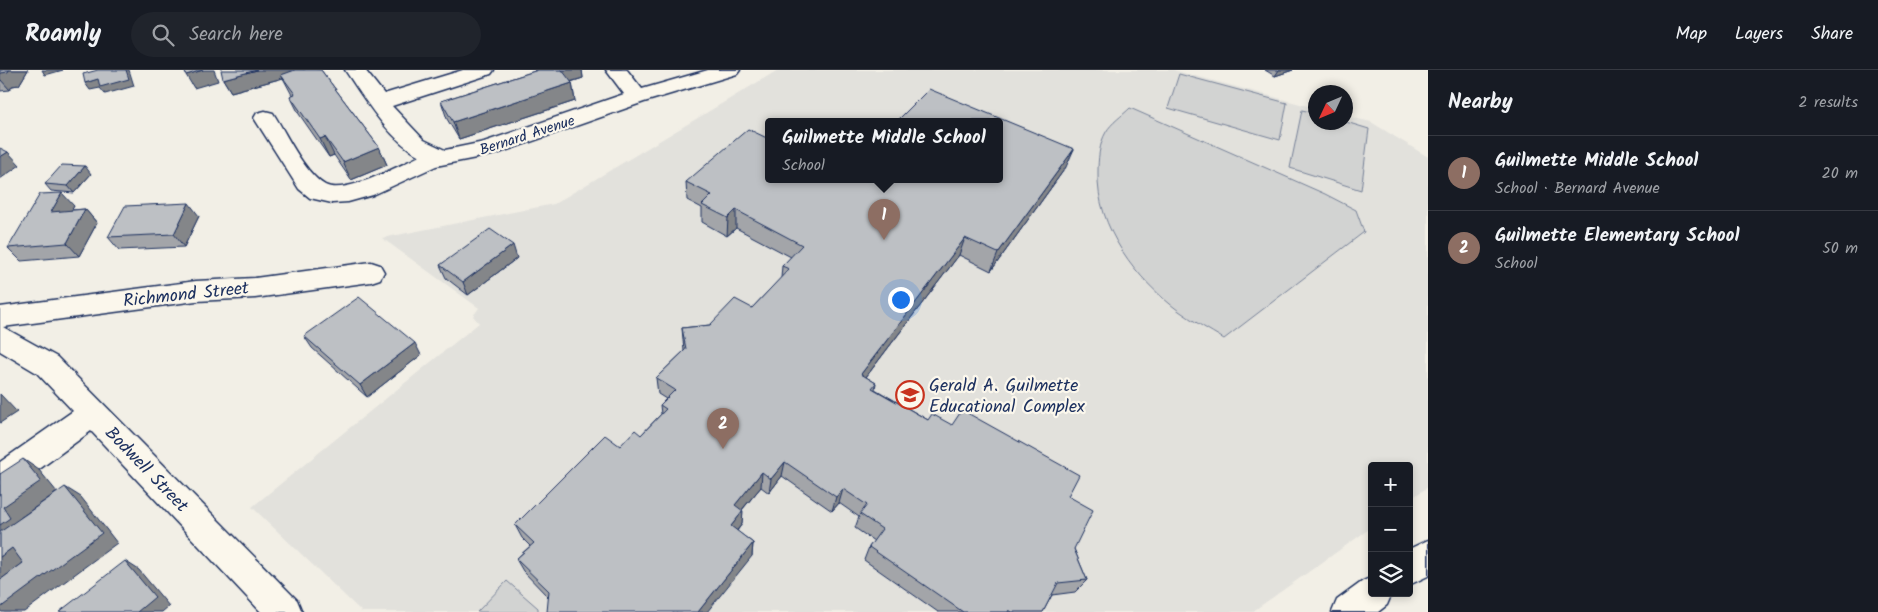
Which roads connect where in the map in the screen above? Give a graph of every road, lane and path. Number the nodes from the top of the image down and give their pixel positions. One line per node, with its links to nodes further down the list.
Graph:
1 (355, 70): 6 (street)
2 (484, 70): 6 (street)
3 (616, 70): 5 (street)
4 (730, 70): 5 (street, Bernard Avenue)
5 (637, 97): 8 (street, Bernard Avenue)
6 (378, 103): 8 (street)
7 (265, 118): 8 (street, Bernard Avenue)
8 (442, 158)
9 (371, 272): 10 (street, Richmond Street)
10 (0, 317)
11 (0, 338): 12 (street, Bodwell Street)
12 (93, 413): 13 (street); 17 (street, Bodwell Street)
13 (0, 480)
14 (1428, 556): 15 (street)
15 (1413, 566)
16 (1369, 597): 18 (street)
17 (285, 612)
18 (1348, 612)

